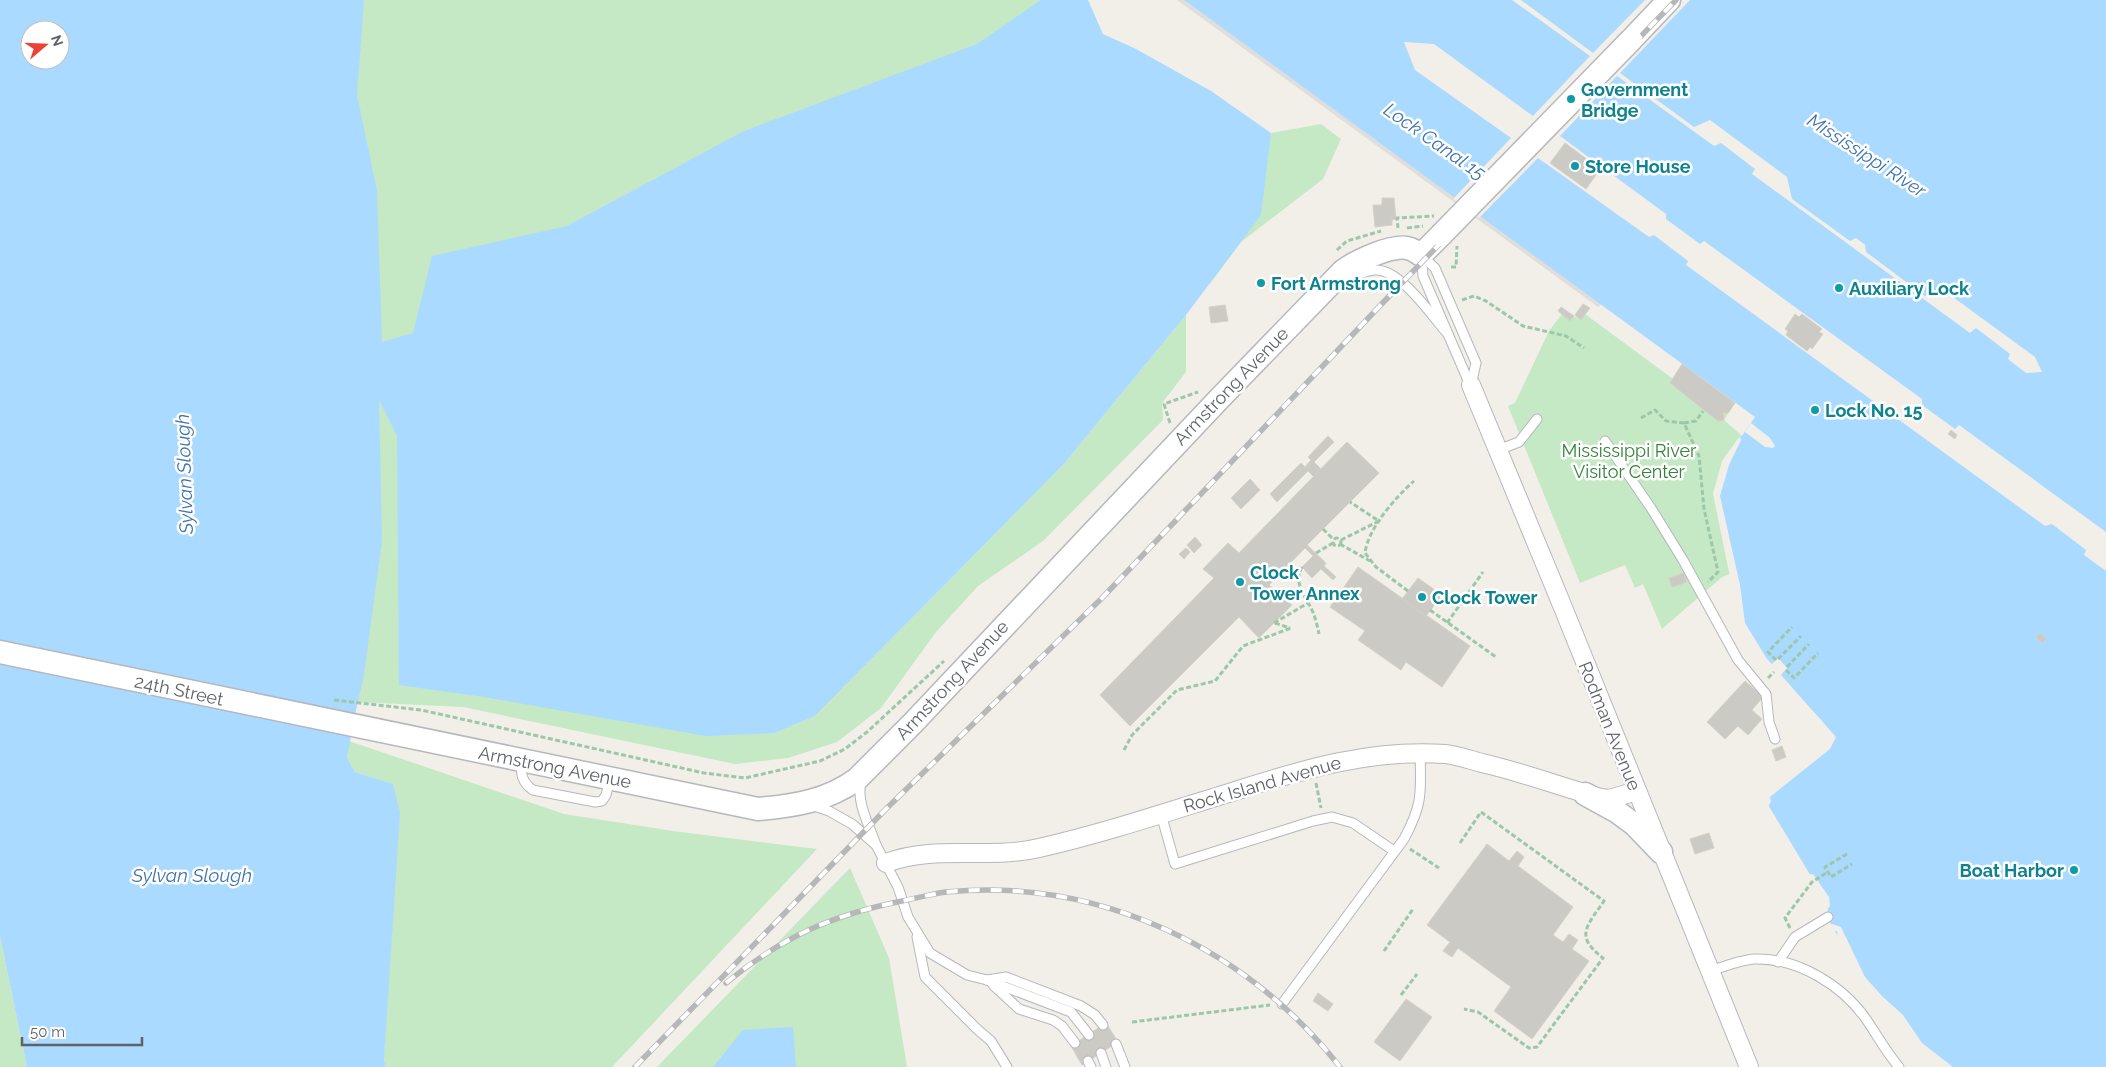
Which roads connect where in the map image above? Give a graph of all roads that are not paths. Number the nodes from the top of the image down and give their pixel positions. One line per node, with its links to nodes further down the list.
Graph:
1 (1669, 0): 2 (street, bridge)
2 (1421, 255): 3 (street, Armstrong Avenue); 4 (lane, Rodman Avenue); 5 (lane)
3 (1328, 286): 4 (lane, Rodman Avenue); 13 (street, Armstrong Avenue)
4 (1446, 333): 5 (lane, Rodman Avenue)
5 (1470, 385): 8 (street, Rodman Avenue)
6 (1537, 419): 8 (lane)
7 (1604, 442): 11 (lane)
8 (1498, 450): 14 (street, Rodman Avenue)
9 (0, 652): 10 (street, 24th Street)
10 (358, 728): 16 (street, Armstrong Avenue)
11 (1775, 740)
12 (1420, 753): 15 (street, Rock Island Avenue); 17 (street, Rock Island Avenue); 19 (lane)
13 (862, 773): 16 (street, Armstrong Avenue); 18 (lane)
14 (1637, 791): 15 (street, Rock Island Avenue); 20 (street, Rodman Avenue)
15 (1585, 794): 20 (street)
16 (806, 804): 18 (lane)
17 (1161, 814): 19 (lane); 21 (street, Rock Island Avenue)
18 (876, 845): 21 (lane)
19 (1394, 851): 27 (lane)
20 (1661, 852): 25 (street, Rodman Avenue)
21 (886, 863): 23 (lane)
22 (1828, 917): 24 (lane)
23 (916, 932): 26 (lane); 33 (lane)
24 (1778, 962): 25 (lane); 37 (lane)
25 (1711, 971): 36 (street, Rodman Avenue)
26 (987, 980): 28 (lane); 29 (lane); 30 (lane)
27 (1282, 1004)
28 (1103, 1025)
29 (1089, 1034)
30 (1076, 1043)
31 (1116, 1044): 35 (lane)
32 (1101, 1053): 34 (lane)
33 (1007, 1067)
34 (1106, 1067)
35 (1125, 1067)
36 (1749, 1067)
37 (1899, 1067)

